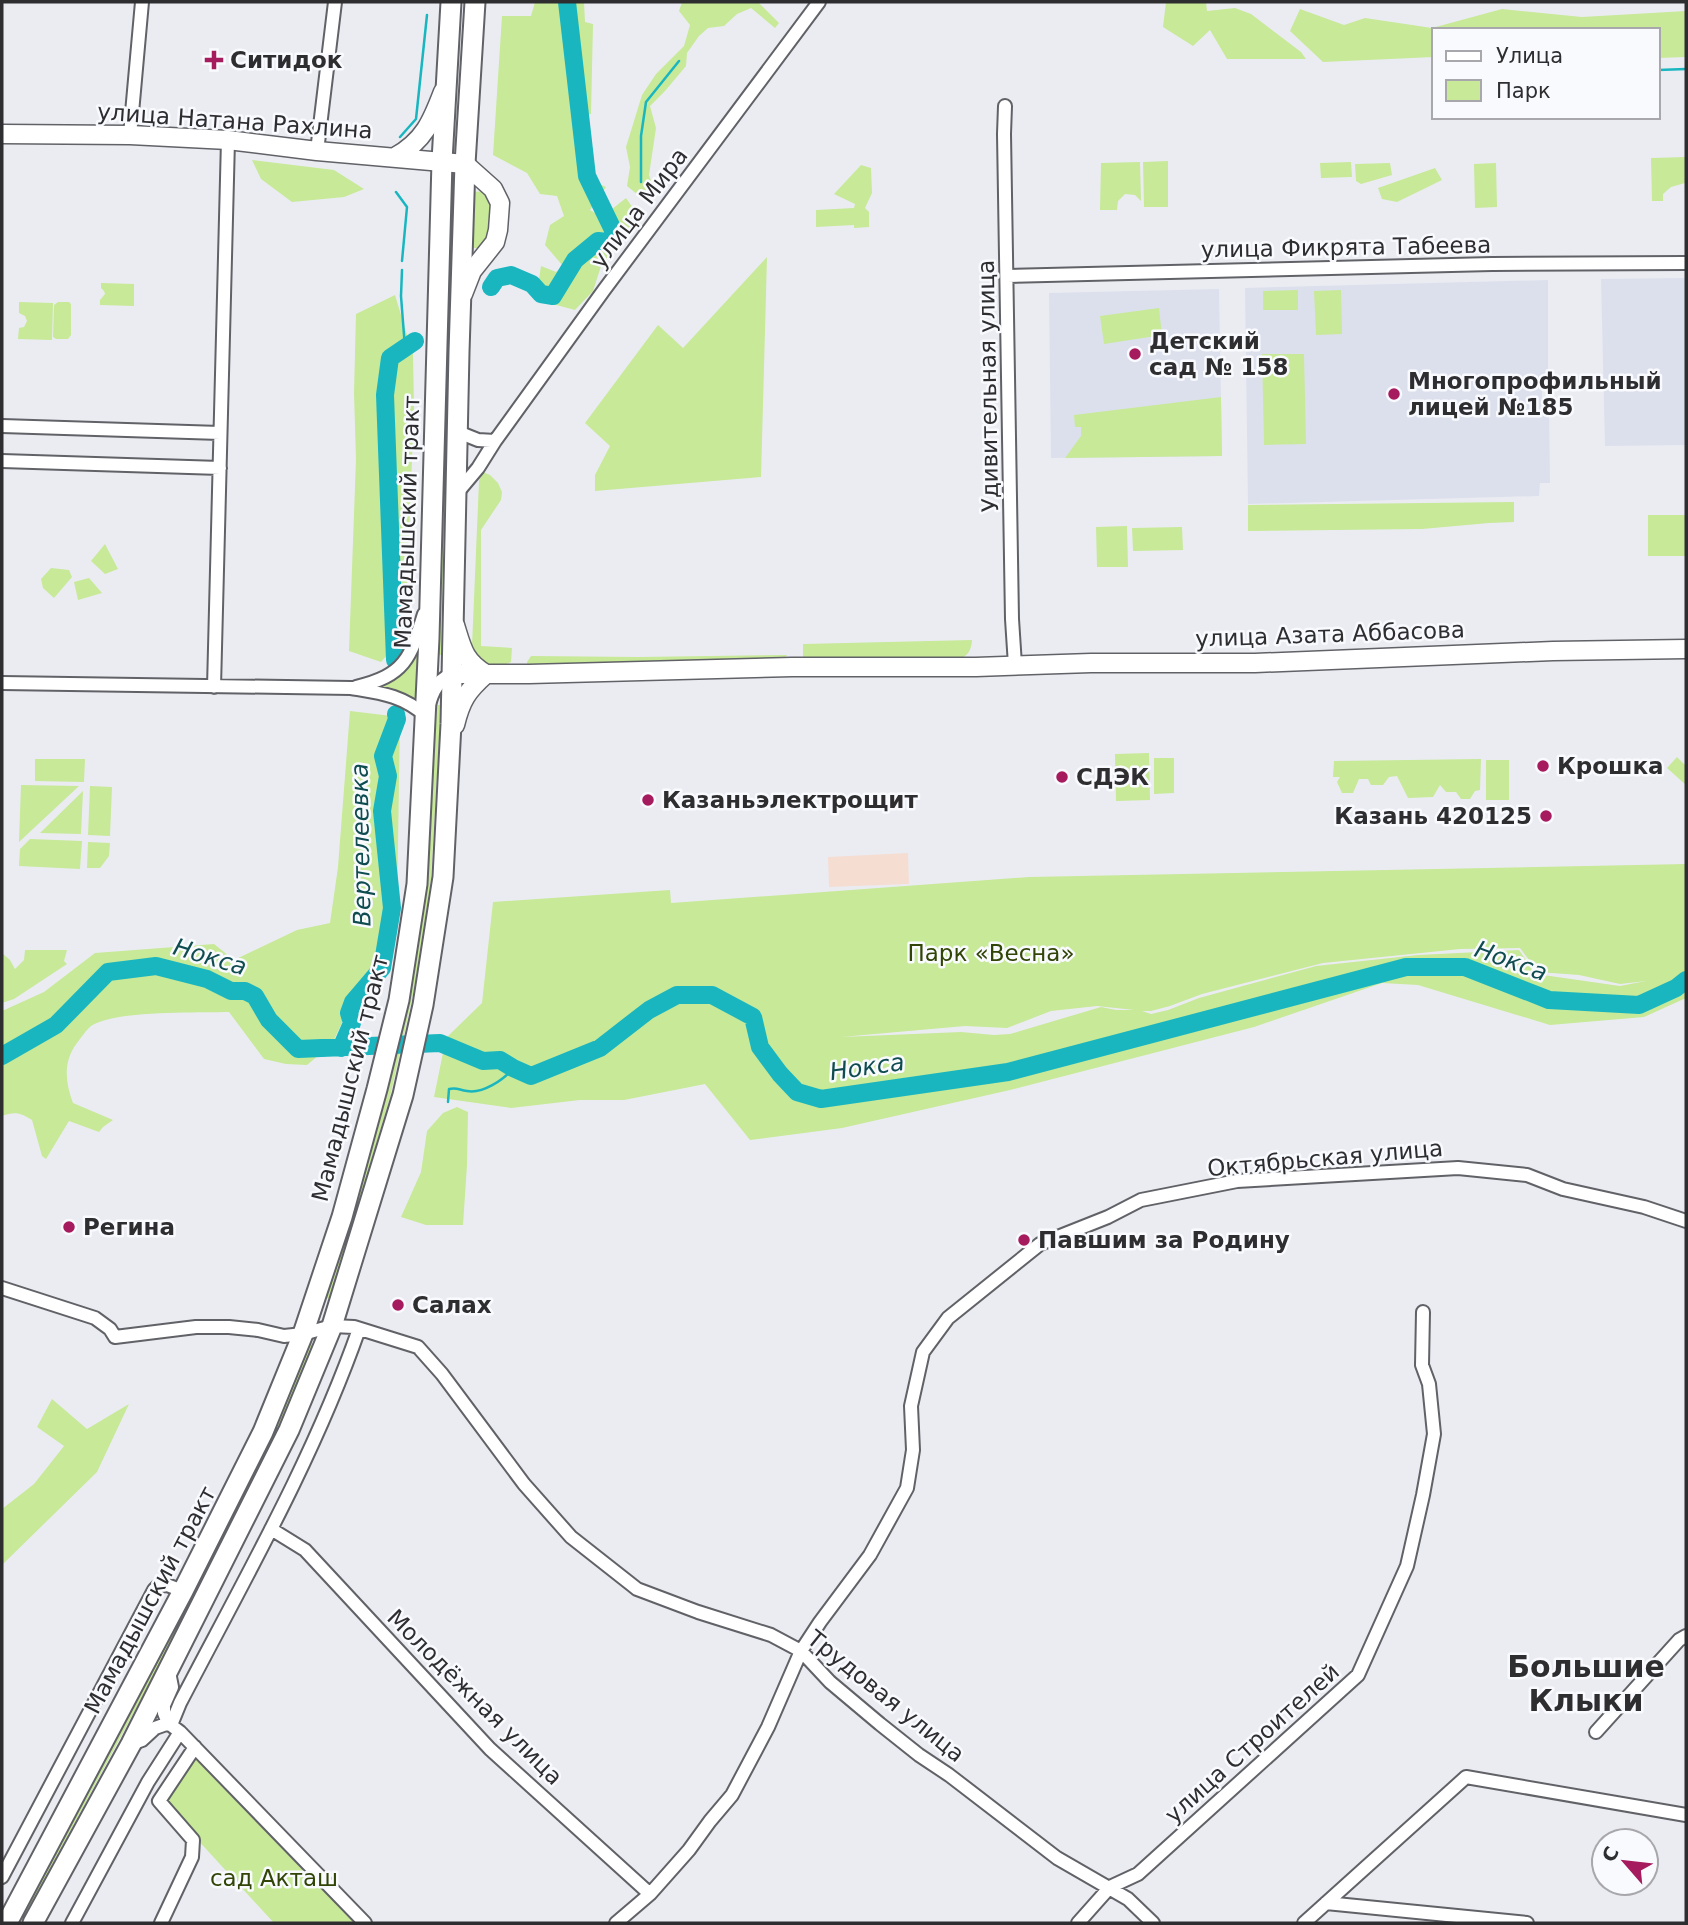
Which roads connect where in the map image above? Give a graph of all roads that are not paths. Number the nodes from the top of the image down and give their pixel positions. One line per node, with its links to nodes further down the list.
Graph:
1 (142, 2): 9 (street)
2 (335, 2): 11 (street)
3 (451, 2): 6 (main road, Мамадышский тракт)
4 (475, 2): 14 (main road, Мамадышский тракт)
5 (819, 2): 21 (street, улица Мира)
6 (446, 83): 12 (street); 13 (main road, Мамадышский тракт)
7 (1005, 106): 16 (street, Удивительная улица)
8 (2, 134): 9 (street, улица Натана Рахлина)
9 (130, 135): 10 (street, улица Натана Рахлина)
10 (228, 140): 11 (street, улица Натана Рахлина); 20 (street)
11 (317, 151): 12 (street, улица Натана Рахлина)
12 (395, 157): 13 (street, улица Натана Рахлина)
13 (442, 161): 14 (street, улица Натана Рахлина); 25 (main road, Мамадышский тракт)
14 (465, 163): 17 (main road, Мамадышский тракт); 17 (street)
15 (1686, 263): 16 (street, улица Фикрята Табеева)
16 (1007, 276): 28 (street, Удивительная улица)
17 (461, 300): 19 (main road, Мамадышский тракт)
18 (2, 426): 20 (street)
19 (458, 432): 21 (street); 24 (main road, Мамадышский тракт)
20 (220, 433): 23 (street)
21 (495, 441): 24 (street, улица Мира)
22 (2, 461): 23 (street)
23 (219, 468): 32 (street)
24 (457, 492): 26 (main road, Мамадышский тракт)
25 (431, 594): 33 (street); 34 (main road, Мамадышский тракт)
26 (453, 618): 29 (main road, Мамадышский тракт); 30 (street)
27 (1686, 649): 28 (street, улица Азата Аббасова)
28 (1015, 665): 30 (street, улица Азата Аббасова)
29 (452, 674): 30 (street, улица Азата Аббасова); 34 (street); 35 (main road, Мамадышский тракт)
30 (486, 674): 35 (street)
31 (2, 683): 32 (street)
32 (214, 687): 33 (street)
33 (351, 688): 34 (street)
34 (426, 716): 41 (main road, Мамадышский тракт)
35 (450, 748): 39 (main road, Мамадышский тракт)
36 (1686, 1220): 45 (street, Октябрьская улица)
37 (2, 1287): 41 (street)
38 (1423, 1312): 53 (street, улица Строителей)
39 (332, 1326): 40 (street, Трудовая улица); 41 (street); 46 (main road, Мамадышский тракт)
40 (359, 1329): 42 (street); 45 (street, Трудовая улица)
41 (303, 1334): 43 (main road, Мамадышский тракт)
42 (271, 1529): 47 (street); 54 (street, Молодёжная улица)
43 (183, 1591): 52 (street); 56 (main road, Мамадышский тракт)
44 (1686, 1636): 48 (street)
45 (801, 1651): 53 (street, Трудовая улица); 54 (street, Октябрьская улица)
46 (169, 1672): 47 (street); 49 (main road, Мамадышский тракт)
47 (173, 1727): 49 (street); 50 (street); 58 (street)
48 (1595, 1732)
49 (131, 1744): 57 (main road, Мамадышский тракт)
50 (195, 1747): 59 (street); 60 (street)
51 (1686, 1815): 55 (street)
52 (2, 1877)
53 (1110, 1887): 62 (street, улица Строителей); 63 (street, Трудовая улица)
54 (650, 1894): 61 (street, Октябрьская улица)
55 (1326, 1903): 64 (street); 65 (street)
56 (7, 1923)
57 (33, 1923)
58 (72, 1923)
59 (161, 1923)
60 (365, 1923)
61 (616, 1923)
62 (1078, 1923)
63 (1153, 1923)
64 (1304, 1923)
65 (1527, 1923)

